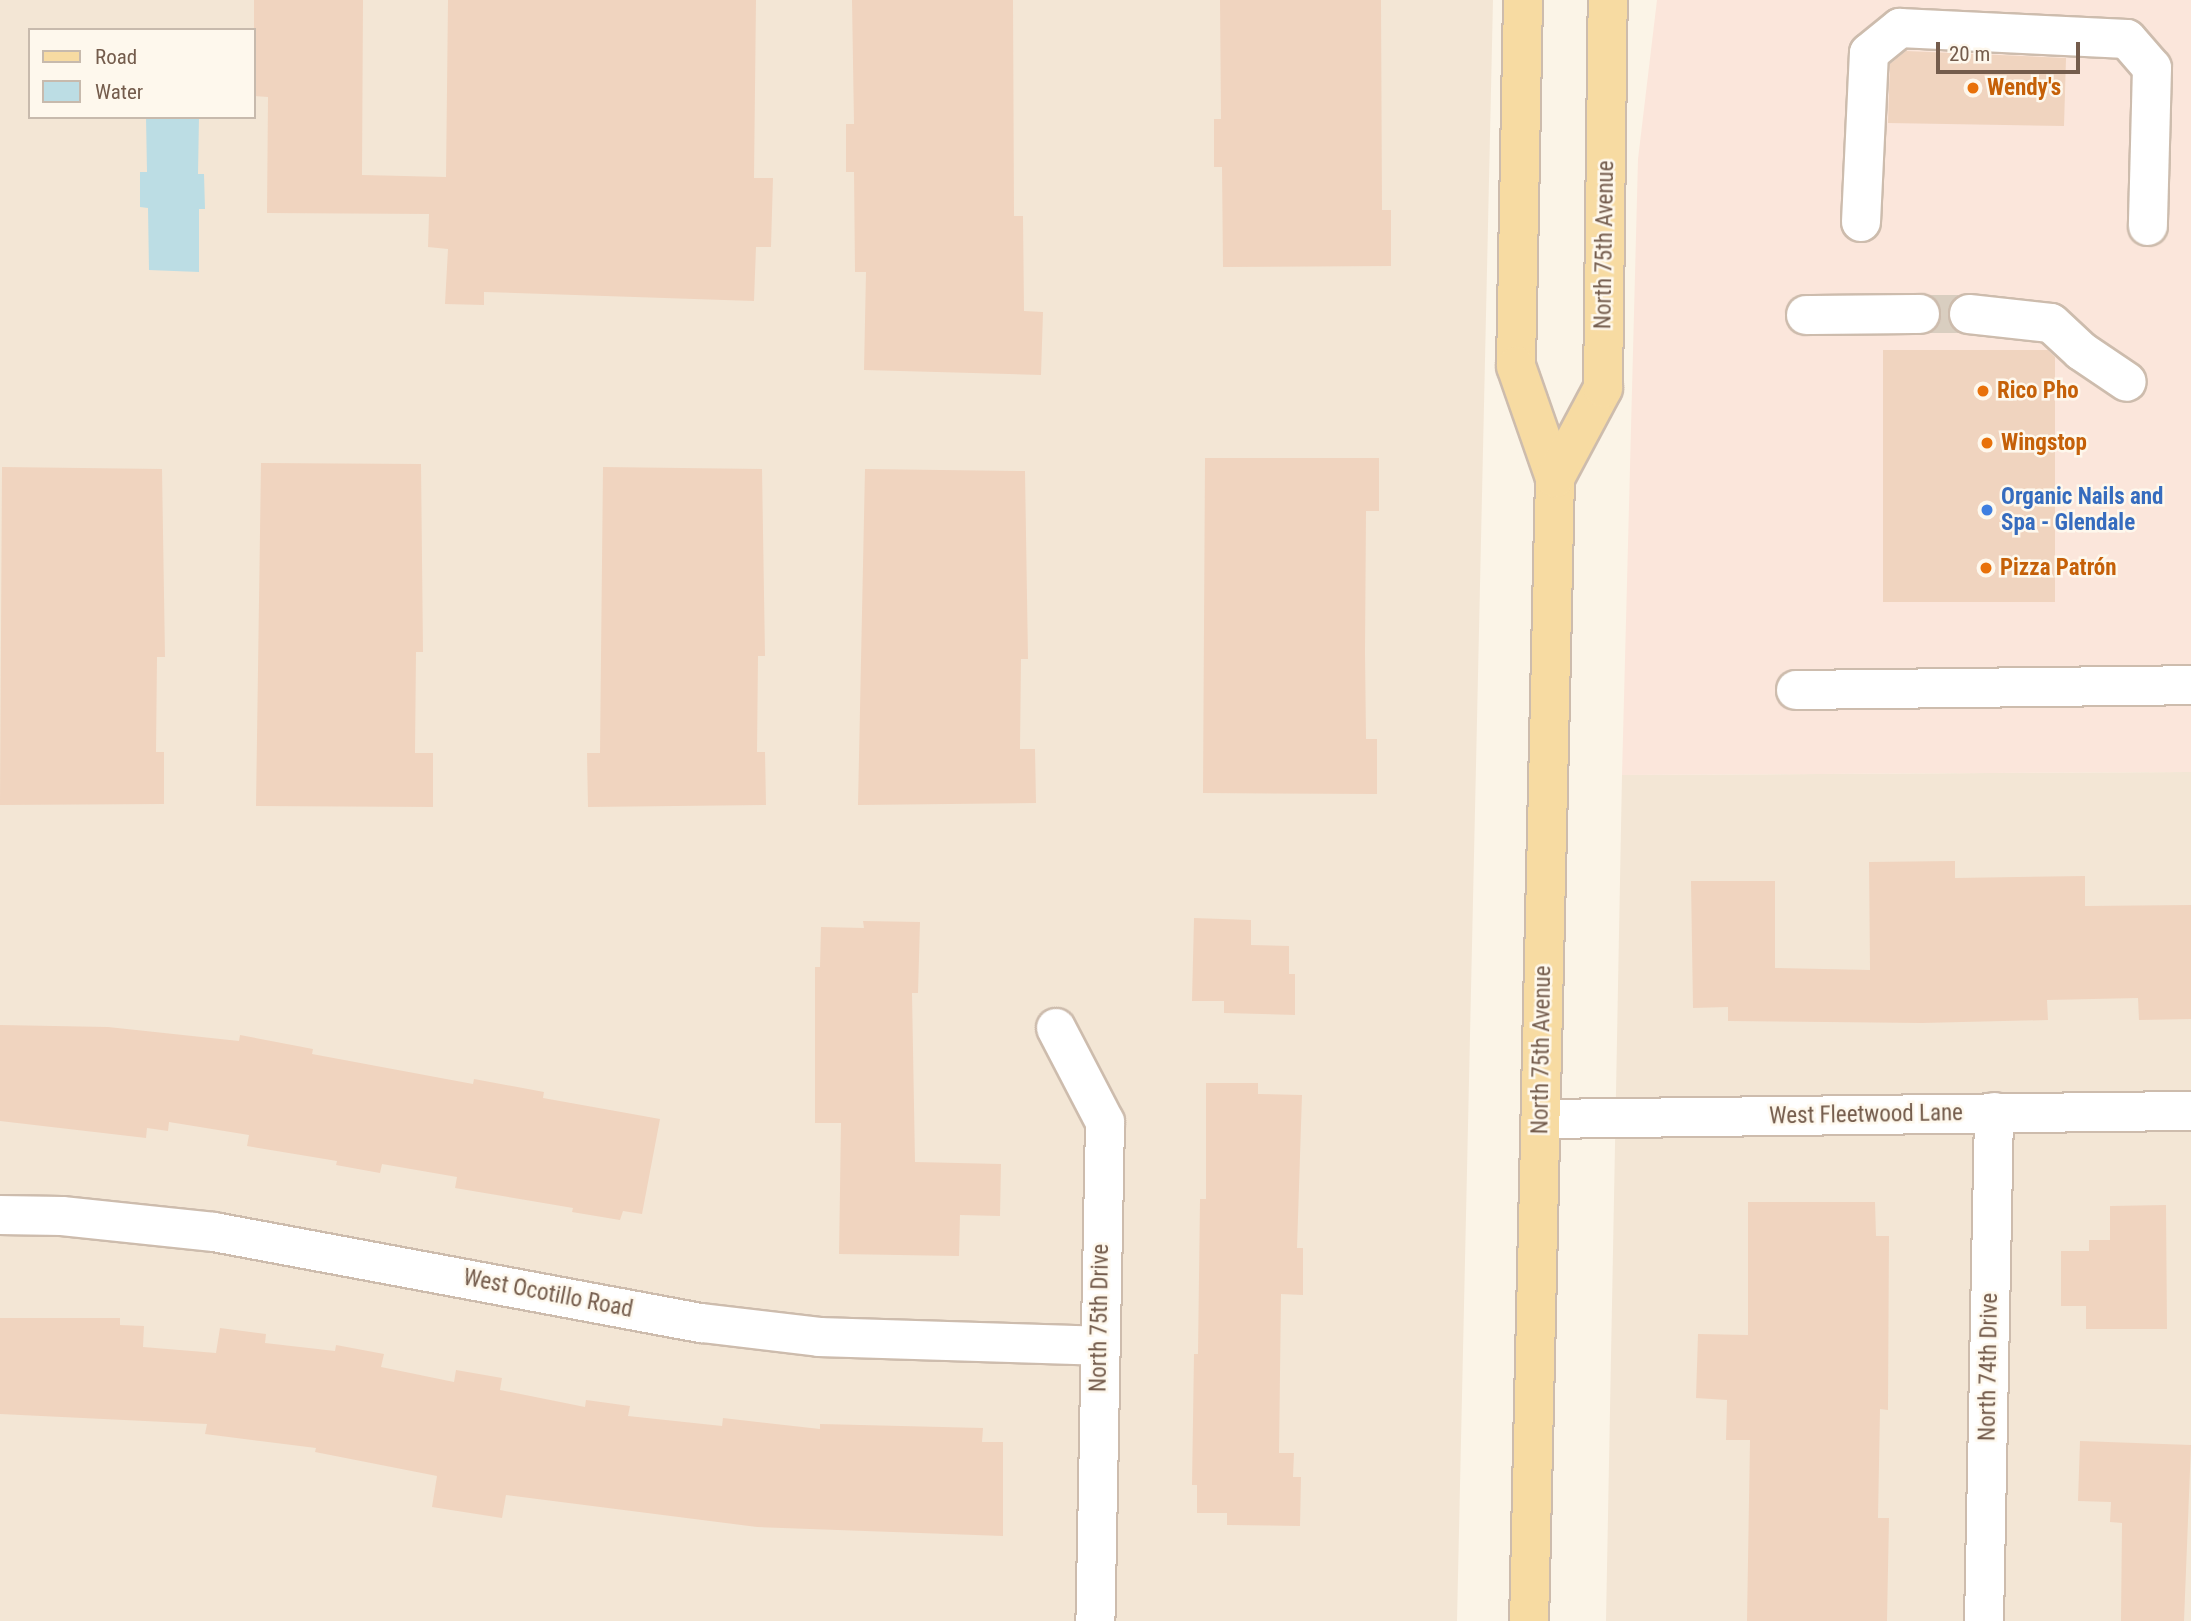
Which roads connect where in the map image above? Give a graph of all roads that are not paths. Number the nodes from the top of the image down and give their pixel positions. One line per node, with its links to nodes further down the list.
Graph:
1 (1523, 0): 9 (main road, North 75th Avenue)
2 (1608, 0): 9 (main road, North 75th Avenue)
3 (1861, 222): 4 (street)
4 (2148, 226)
5 (1920, 314): 7 (street)
6 (1969, 314): 8 (street)
7 (1806, 316)
8 (2127, 382)
9 (1555, 478): 15 (main road, North 75th Avenue)
10 (2191, 685): 11 (street)
11 (1796, 690)
12 (1056, 1028): 17 (street, North 75th Drive)
13 (2191, 1111): 14 (street, West Fleetwood Lane)
14 (1994, 1112): 15 (street, West Fleetwood Lane); 20 (street, North 74th Drive)
15 (1541, 1119): 19 (main road, North 75th Avenue)
16 (0, 1215): 17 (street, West Ocotillo Road)
17 (1099, 1346): 18 (street, North 75th Drive)
18 (1095, 1621)
19 (1529, 1621)
20 (1984, 1621)

